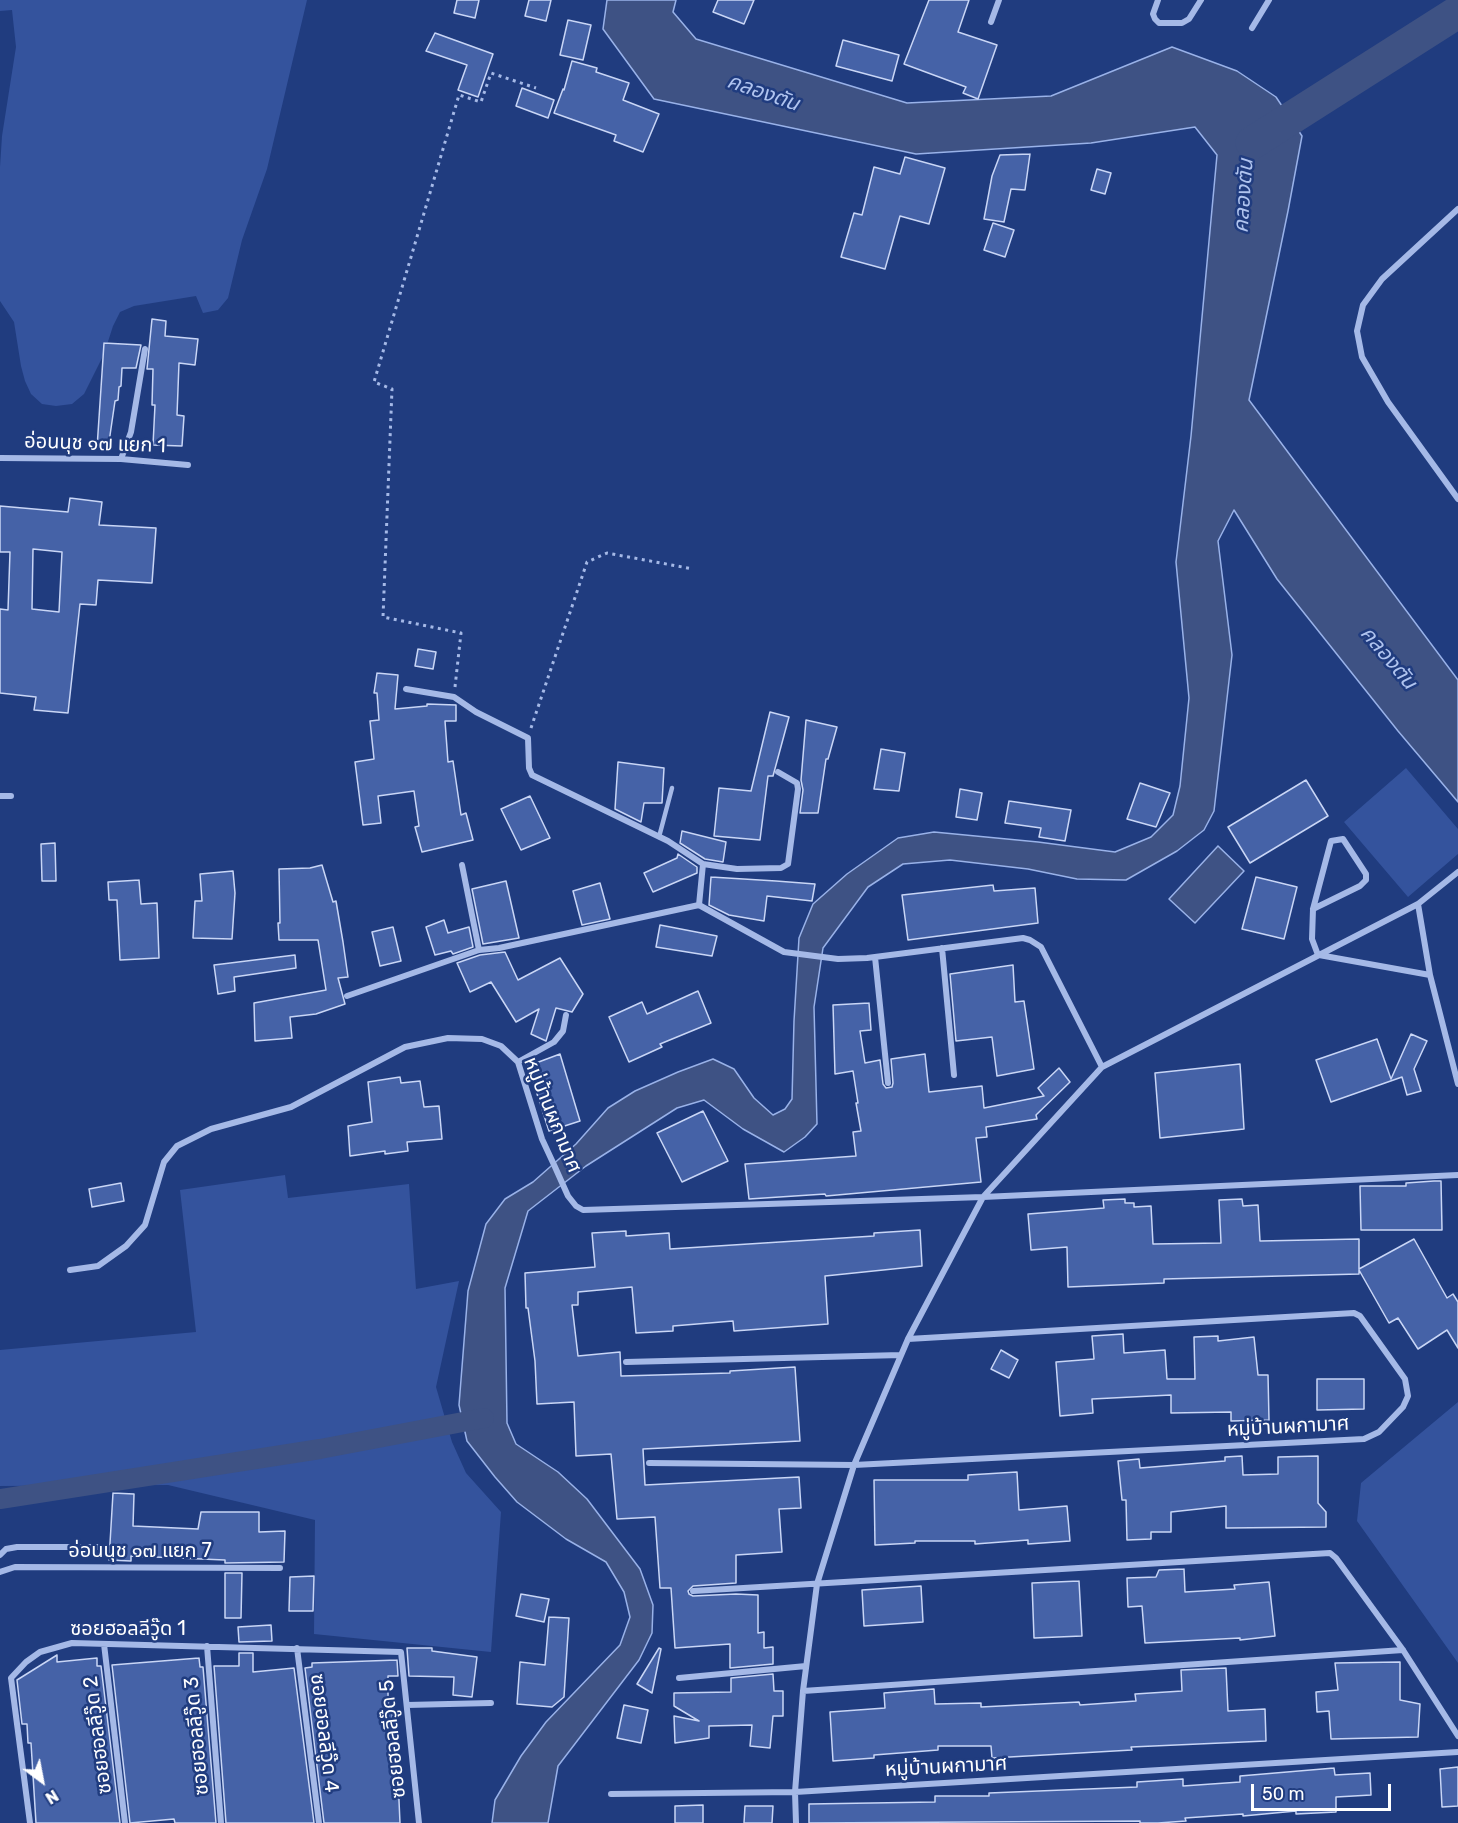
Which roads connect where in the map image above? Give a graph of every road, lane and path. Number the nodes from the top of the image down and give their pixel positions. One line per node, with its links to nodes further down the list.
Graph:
1 (999, 0): 5 (street)
2 (1158, 0): 3 (street)
3 (1201, 0)
4 (1269, 0): 6 (street)
5 (991, 22)
6 (1252, 28)
7 (536, 88): 16 (path)
8 (1458, 209): 13 (street)
9 (145, 349): 11 (street)
10 (0, 458): 11 (street, อ่อนนุช ๑๗ แยก 1)
11 (121, 459): 12 (street, อ่อนนุช ๑๗ แยก 1)
12 (188, 465)
13 (1458, 499)
14 (693, 569): 17 (path)
15 (406, 689): 16 (street)
16 (454, 697): 17 (street)
17 (528, 738): 22 (street)
18 (778, 772): 23 (street)
19 (672, 788): 22 (lane)
20 (0, 796): 21 (street)
21 (11, 796)
22 (659, 837): 23 (street)
23 (703, 864): 26 (street)
24 (462, 865): 30 (street)
25 (1458, 872): 27 (street)
26 (699, 904): 30 (street); 32 (street)
27 (1418, 904): 31 (street); 33 (street)
28 (1313, 909): 28 (street); 31 (street)
29 (942, 948): 32 (street); 37 (street); 38 (street)
30 (479, 950): 34 (street)
31 (1318, 955): 33 (street); 37 (street)
32 (875, 957): 39 (street)
33 (1430, 975): 40 (street)
34 (347, 996)
35 (566, 1015): 36 (street)
36 (518, 1062): 42 (street, หมู่บ้านผกามาศ); 43 (street, หมู่บ้านผกามาศ)
37 (1102, 1066): 42 (street)
38 (954, 1075)
39 (888, 1083)
40 (1458, 1084)
41 (1458, 1175): 42 (street, หมู่บ้านผกามาศ)
42 (983, 1197): 44 (street)
43 (70, 1270)
44 (908, 1339): 45 (street); 48 (street, หมู่บ้านผกามาศ)
45 (901, 1355): 46 (street); 48 (street)
46 (626, 1362)
47 (649, 1463): 48 (street)
48 (854, 1465): 53 (street)
49 (103, 1547): 50 (street)
50 (0, 1555)
51 (280, 1568): 52 (street, อ่อนนุช ๑๗ แยก 7)
52 (0, 1572)
53 (818, 1584): 54 (street); 58 (street); 60 (street)
54 (693, 1591)
55 (104, 1644): 56 (street, ซอยฮอลลีวู๊ด 1); 69 (street, ซอยฮอลลีวู๊ด 1); 70 (street, ซอยฮอลลีวู๊ด 2)
56 (207, 1646): 57 (street, ซอยฮอลลีวู๊ด 1); 71 (street, ซอยฮอลลีวู๊ด 3)
57 (297, 1648): 59 (street, ซอยฮอลลีวู๊ด 1); 72 (street, ซอยฮอลลีวู๊ด 4)
58 (1403, 1650): 62 (street); 65 (street)
59 (401, 1652): 64 (street, ซอยฮอลลีวู๊ด 5)
60 (806, 1666): 61 (street); 62 (street)
61 (679, 1678)
62 (803, 1691): 67 (street)
63 (490, 1703): 64 (street)
64 (407, 1706): 73 (street, ซอยฮอลลีวู๊ด 5)
65 (1458, 1736)
66 (1458, 1752): 67 (street, หมู่บ้านผกามาศ)
67 (795, 1792): 68 (street, หมู่บ้านผกามาศ); 74 (street)
68 (611, 1794)
69 (30, 1823)
70 (124, 1823)
71 (221, 1823)
72 (319, 1823)
73 (419, 1823)
74 (796, 1823)

